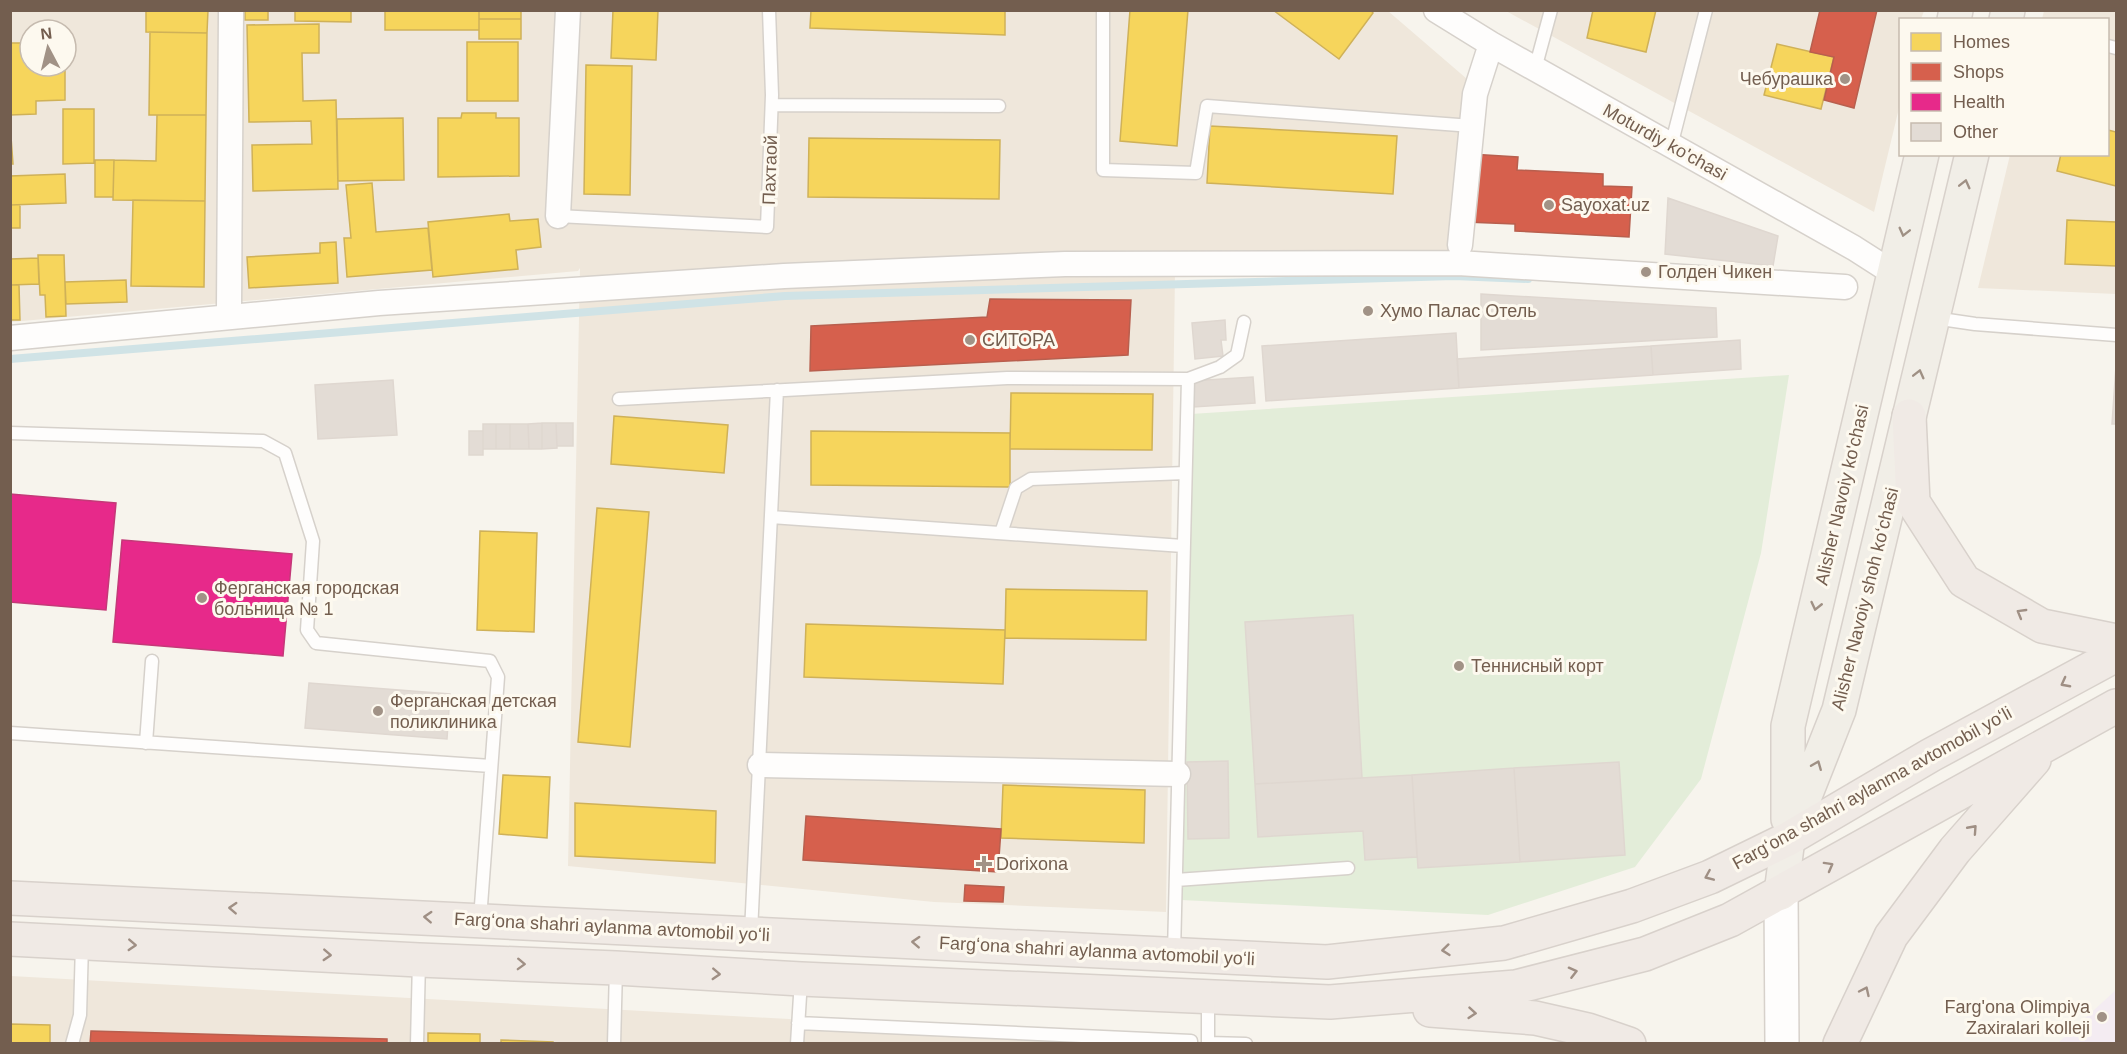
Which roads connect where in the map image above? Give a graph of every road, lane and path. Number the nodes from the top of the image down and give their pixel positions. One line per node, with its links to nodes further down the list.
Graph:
1 (231, 10): 19 (street)
2 (568, 10): 16 (street)
3 (769, 10): 10 (lane, Пахтаой)
4 (1102, 10): 12 (lane)
5 (1436, 10): 8 (street, Moturdiy ko'chasi)
6 (1551, 10): 9 (lane)
7 (1706, 10): 13 (lane)
8 (1491, 44): 9 (street, Moturdiy ko'chasi); 12 (street)
9 (1535, 69): 13 (street, Moturdiy ko'chasi)
10 (772, 105): 11 (lane); 16 (lane, Пахтаой)
11 (999, 106)
12 (1472, 126): 19 (street)
13 (1671, 146): 17 (street, Moturdiy ko'chasi)
14 (1922, 156): 17 (main road, Alisher Navoiy ko'chasi, one-way to 17)
15 (1972, 156): 20 (main road, Alisher Navoiy shoh koʻchasi, one-way to 15)
16 (558, 216)
17 (1893, 273): 44 (main road, Alisher Navoiy ko'chasi, one-way to 44)
18 (1845, 287): 24 (street)
19 (229, 309): 22 (street)
20 (1933, 318): 23 (lane); 28 (main road, Alisher Navoiy shoh koʻchasi, one-way to 20)
21 (1244, 322): 25 (lane)
22 (10, 328)
23 (2116, 335)
24 (10, 338)
25 (1188, 379): 26 (lane); 30 (lane)
26 (777, 390): 27 (lane); 31 (lane)
27 (619, 399)
28 (1909, 416): 34 (highway, one-way to 28); 44 (main road, Alisher Navoiy shoh koʻchasi, one-way to 28)
29 (10, 432): 42 (lane)
30 (1185, 473): 32 (lane); 33 (lane)
31 (771, 517): 32 (lane); 41 (lane)
32 (1001, 533): 33 (lane)
33 (1183, 546): 43 (lane)
34 (2116, 640)
35 (2116, 655): 44 (highway, Fargʻona shahri aylanma avtomobil yoʻli, one-way to 44)
36 (152, 661): 40 (lane)
37 (2116, 706): 39 (highway)
38 (10, 733): 40 (lane)
39 (2051, 741): 47 (highway, one-way to 39); 69 (highway, one-way to 39)
40 (146, 743): 42 (lane)
41 (760, 765): 43 (street); 50 (lane)
42 (491, 766): 49 (lane)
43 (1178, 774): 46 (lane)
44 (1788, 839): 47 (main road, Alisher Navoiy shoh koʻchasi); 53 (highway, Fargʻona shahri aylanma avtomobil yoʻli, one-way to 53)
45 (1348, 868): 46 (lane)
46 (1176, 880): 53 (lane)
47 (1781, 893): 58 (highway, one-way to 47); 68 (street, Alisher Navoiy shoh koʻchasi)
48 (10, 898): 49 (highway, Fargʻona shahri aylanma avtomobil yoʻli, one-way to 48)
49 (480, 920): 50 (highway, Fargʻona shahri aylanma avtomobil yoʻli)
50 (751, 934): 53 (highway, Fargʻona shahri aylanma avtomobil yoʻli, one-way to 50)
51 (10, 939): 52 (highway)
52 (82, 943): 54 (highway, one-way to 54); 62 (lane)
53 (1174, 955)
54 (419, 960): 55 (highway, one-way to 55); 63 (lane)
55 (616, 968): 56 (highway, one-way to 56); 64 (lane)
56 (801, 979): 57 (highway); 59 (lane)
57 (1208, 996): 58 (highway); 61 (lane)
58 (1330, 1002): 67 (highway, one-way to 67)
59 (798, 1023): 60 (lane); 65 (lane)
60 (1191, 1042): 61 (lane)
61 (1209, 1043): 66 (lane)
62 (72, 1044)
63 (417, 1044)
64 (614, 1044)
65 (797, 1044)
66 (1246, 1044)
67 (1629, 1044)
68 (1782, 1044)
69 (1840, 1044)

